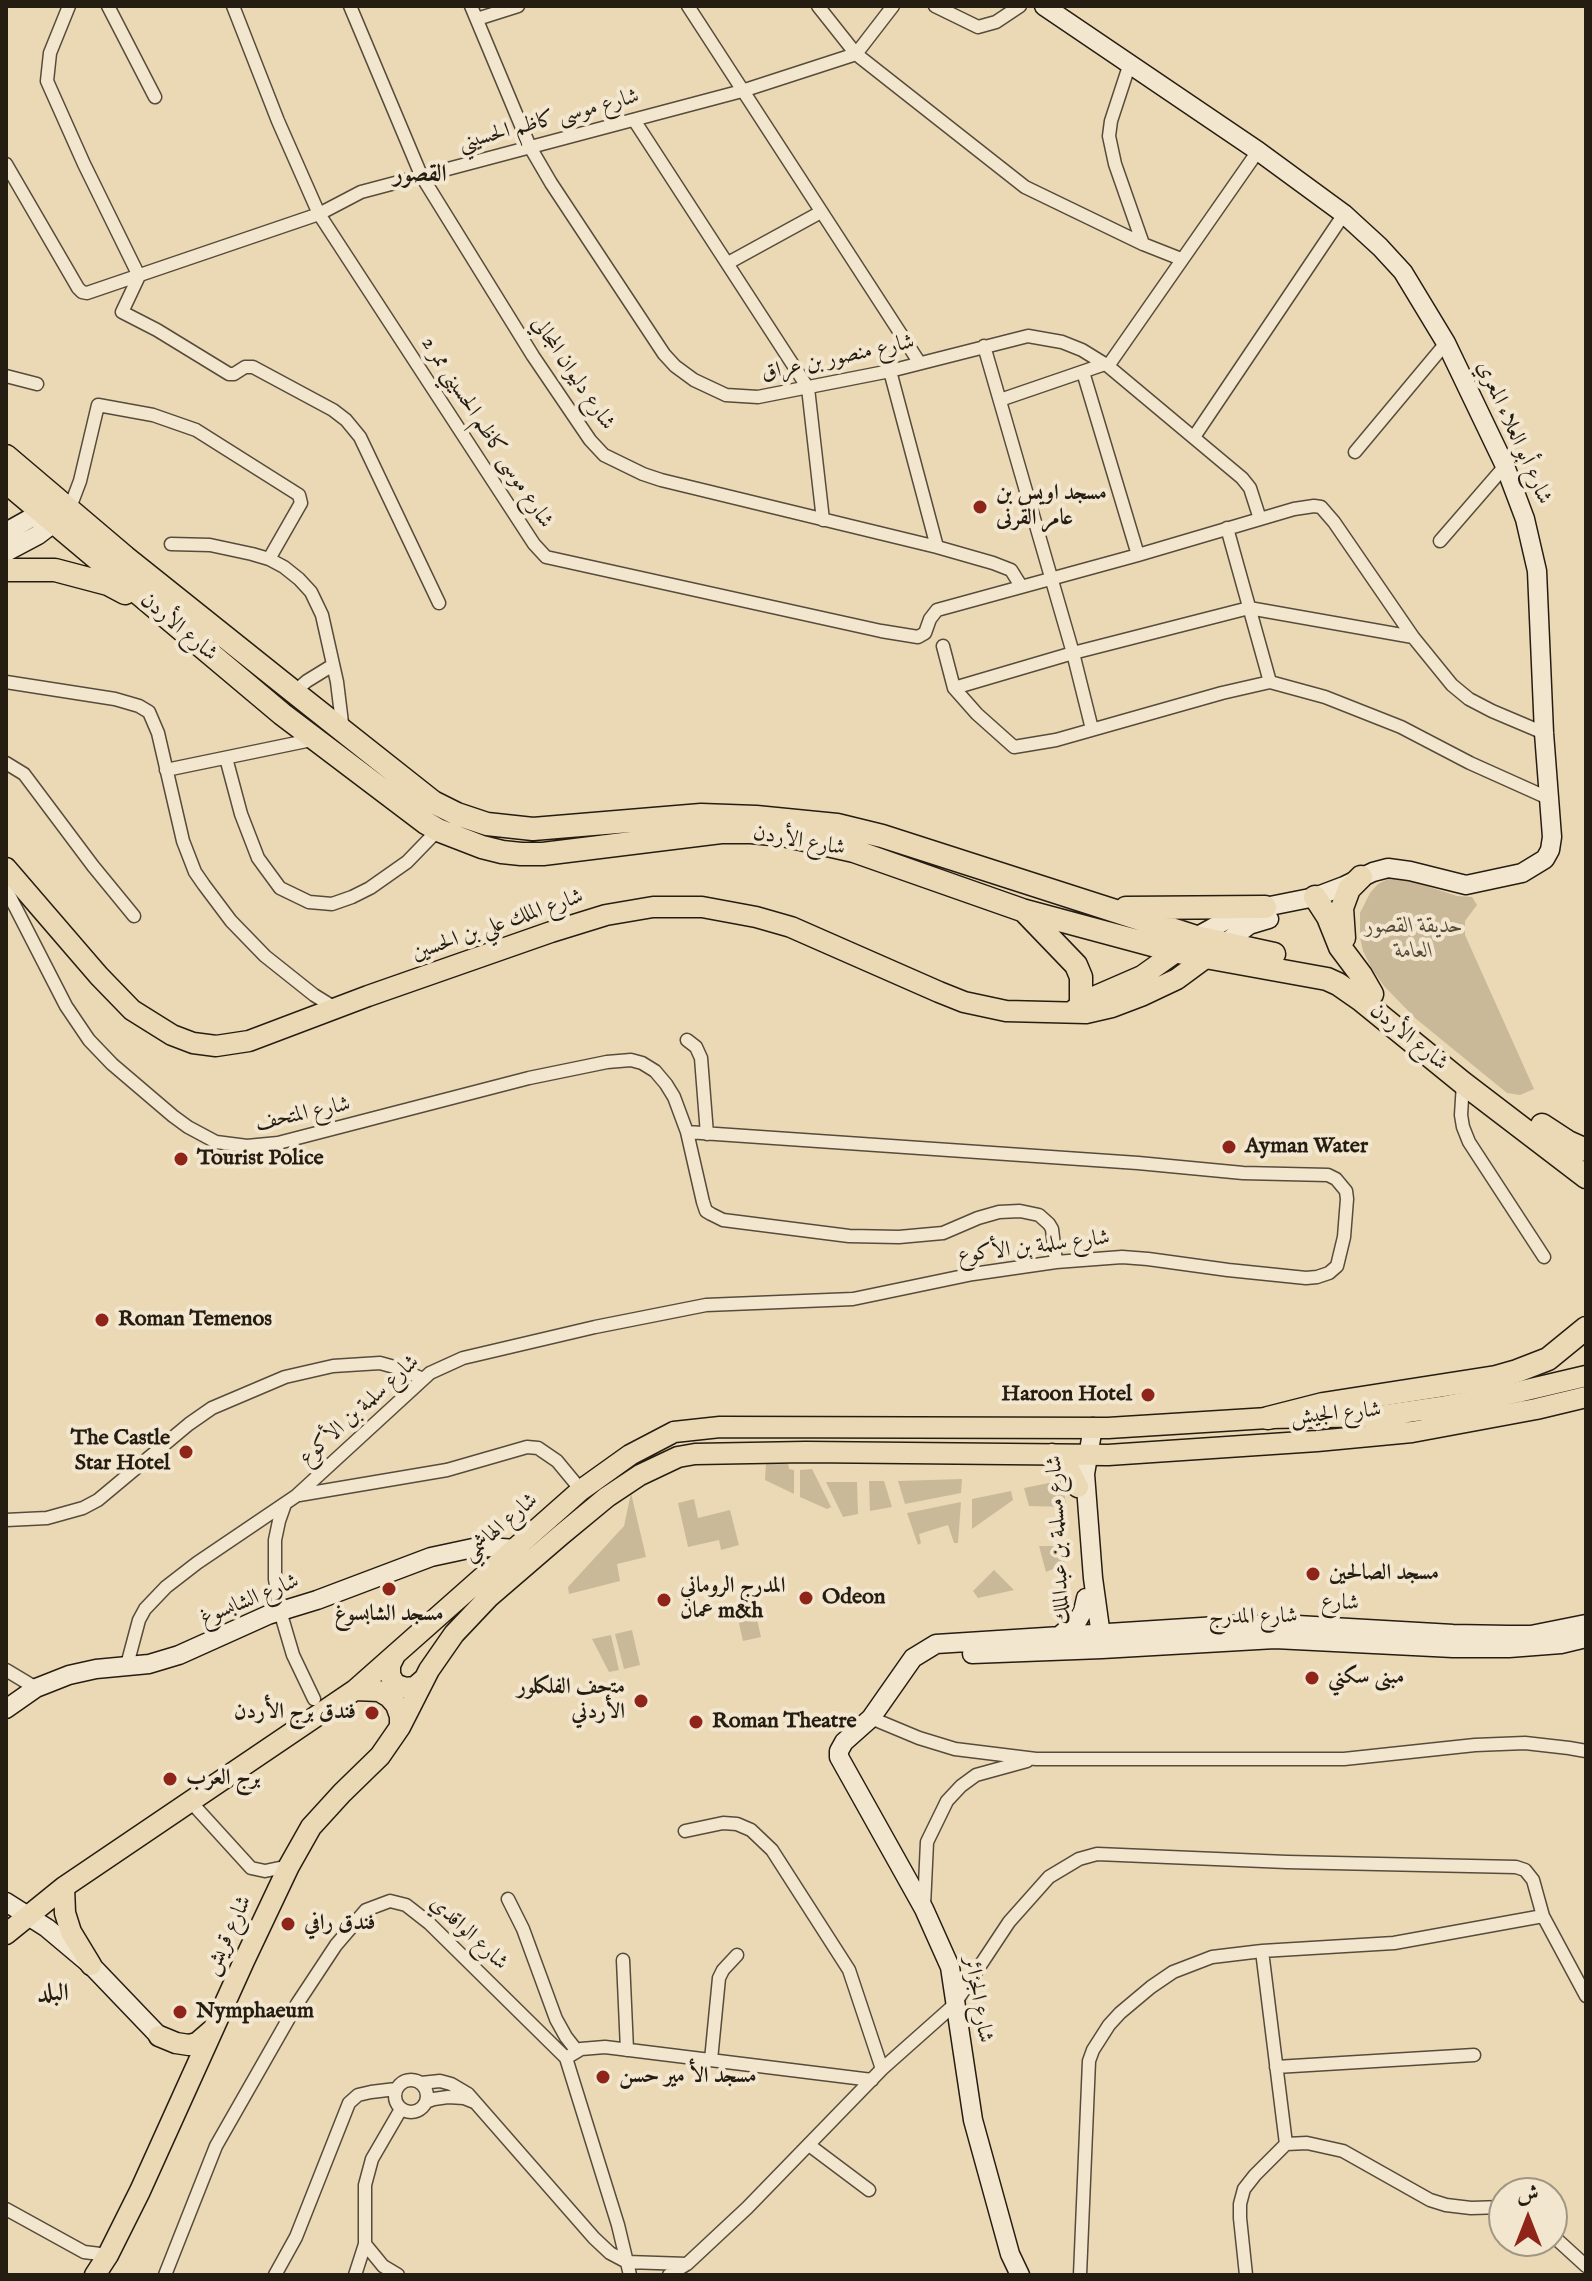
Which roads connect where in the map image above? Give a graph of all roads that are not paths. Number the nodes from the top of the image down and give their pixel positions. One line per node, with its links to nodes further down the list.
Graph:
1 (69, 6): 28 (street)
2 (108, 6): 16 (street)
3 (233, 6): 23 (street)
4 (350, 6): 21 (street, شارع دليوان المجالي)
5 (518, 6): 12 (street)
6 (688, 6): 15 (street)
7 (818, 6): 13 (street)
8 (893, 6): 13 (street)
9 (935, 6): 10 (street)
10 (1020, 6)
11 (1044, 6): 14 (street, شارع أبو العلاء المعري)
12 (474, 12): 18 (street, شارع منصور بن عراق)
13 (856, 54): 15 (street, شارع موسى كاظم الحسيني); 25 (street)
14 (1130, 63): 19 (street, شارع أبو العلاء المعري); 25 (street)
15 (742, 91): 17 (street, شارع موسى كاظم الحسيني); 22 (street)
16 (155, 97)
17 (634, 120): 18 (street, شارع موسى كاظم الحسيني); 27 (street)
18 (530, 147): 21 (street, شارع موسى كاظم الحسيني); 37 (street, شارع منصور بن عراق)
19 (1258, 151): 24 (street, شارع أبو العلاء المعري); 26 (street)
20 (6, 164): 28 (street, شارع موسى كاظم الحسيني)
21 (421, 175): 23 (street, شارع موسى كاظم الحسيني); 46 (street, شارع دليوان المجالي)
22 (821, 212): 27 (street); 31 (street)
23 (319, 214): 28 (street, شارع موسى كاظم الحسيني); 57 (street, شارع موسى كاظم الحسيني ممر 2)
24 (1344, 214): 29 (street, شارع أبو العلاء المعري); 39 (street)
25 (1143, 244): 26 (street)
26 (1181, 259): 32 (street)
27 (728, 263): 37 (street)
28 (139, 276): 58 (street)
29 (1446, 343): 40 (street); 42 (street, شارع أبو العلاء المعري)
30 (984, 346): 31 (street, شارع منصور بن عراق); 32 (street, شارع منصور بن عراق); 38 (street)
31 (919, 362): 33 (street, شارع منصور بن عراق)
32 (1107, 365): 34 (street); 39 (street, شارع منصور بن عراق)
33 (890, 371): 37 (street, شارع منصور بن عراق); 51 (street)
34 (1083, 372): 38 (street); 53 (street)
35 (6, 376): 36 (street)
36 (37, 384)
37 (808, 388): 46 (street)
38 (1000, 400): 56 (street)
39 (1194, 437): 45 (street, شارع منصور بن عراق)
40 (1355, 452)
41 (6, 456): 44 (highway, شارع الأردن)
42 (1505, 466): 49 (street); 71 (street, شارع أبو العلاء المعري)
43 (6, 482): 44 (highway, شارع الأردن)
44 (55, 512): 48 (street); 52 (street); 54 (street); 60 (highway, شارع الأردن); 68 (highway, شارع الأردن)
45 (1260, 519): 47 (street); 61 (street)
46 (823, 520): 51 (street, شارع دليوان المجالي)
47 (1227, 528): 53 (street); 59 (street)
48 (6, 532)
49 (1440, 541)
50 (171, 544): 54 (street)
51 (937, 547): 57 (street, شارع دليوان المجالي)
52 (6, 552)
53 (1138, 555): 56 (street)
54 (269, 559): 64 (street)
55 (6, 570): 60 (highway)
56 (1051, 579): 57 (street); 63 (street)
57 (1021, 586)
58 (439, 603)
59 (1249, 608): 61 (street); 63 (street); 66 (street)
60 (156, 610): 72 (highway, شارع الأردن)
61 (1413, 637): 71 (street)
62 (943, 646): 67 (street)
63 (1073, 653): 67 (street); 69 (street)
64 (333, 665): 68 (street); 70 (street)
65 (6, 682): 75 (street)
66 (1270, 682): 69 (street); 76 (street)
67 (954, 688): 69 (street)
68 (294, 692): 70 (highway, شارع الأردن)
69 (1092, 729)
70 (343, 731): 83 (highway, شارع الأردن)
71 (1544, 733): 76 (street, شارع أبو العلاء المعري)
72 (316, 739): 73 (street); 77 (highway, شارع الأردن)
73 (226, 758): 75 (street); 77 (street)
74 (6, 763): 85 (street)
75 (166, 770): 91 (street)
76 (1548, 798): 79 (street, شارع أبو العلاء المعري)
77 (438, 830): 84 (highway, شارع الأردن)
78 (6, 868): 91 (main road, شارع الملك علي بن الحسين)
79 (1352, 882): 81 (street); 89 (highway)
80 (6, 889): 95 (street, شارع المتحف)
81 (1319, 901): 82 (street); 87 (street); 89 (highway)
82 (1265, 907): 83 (highway); 86 (street)
83 (1104, 908): 86 (highway, شارع الأردن)
84 (1022, 910): 88 (highway, شارع الأردن); 92 (highway)
85 (134, 916)
86 (1196, 937): 87 (highway, شارع الأردن); 88 (main road)
87 (1216, 950): 88 (highway, شارع الأردن); 90 (highway, شارع الأردن); 92 (main road, شارع الملك علي بن الحسين); 94 (highway, شارع الأردن)
88 (1178, 952): 92 (main road, شارع الملك علي بن الحسين)
89 (1349, 959): 90 (highway)
90 (1372, 994): 97 (highway, شارع الأردن)
91 (335, 1008): 92 (main road, شارع الملك علي بن الحسين)
92 (1076, 1008)
93 (687, 1040): 96 (street)
94 (1463, 1083): 98 (highway, شارع الأردن); 99 (street)
95 (687, 1132): 96 (street, شارع سلمة بن الأكوع); 100 (street, شارع المتحف)
96 (707, 1134): 100 (street, شارع سلمة بن الأكوع)
97 (1586, 1150)
98 (1586, 1177)
99 (1544, 1257)
100 (1056, 1262): 103 (street, شارع سلمة بن الأكوع)
101 (1586, 1328): 105 (highway)
102 (1586, 1376): 105 (main road, شارع الجيش)
103 (423, 1379): 111 (street, شارع سلمة بن الأكوع); 112 (street)
104 (1586, 1397): 108 (main road, شارع الجيش)
105 (1268, 1418): 106 (main road, شارع الجيش)
106 (1085, 1428): 108 (street, شارع مسلمة بن عبدالملك); 110 (main road, شارع الهاشمي)
107 (1052, 1454): 108 (main road, شارع الهاشمي); 109 (main road); 123 (main road, شارع الهاشمي)
108 (1084, 1454): 109 (street, شارع مسلمة بن عبدالملك); 118 (street, شارع مسلمة بن عبدالملك)
109 (1078, 1487): 114 (street, شارع مسلمة بن عبدالملك)
110 (581, 1490): 111 (street); 113 (main road, شارع الهاشمي)
111 (291, 1500): 115 (street); 121 (street, شارع سلمة بن الأكوع)
112 (6, 1520)
113 (515, 1549): 115 (street, شارع الشابسوغ); 120 (main road, شارع الهاشمي)
114 (1086, 1598): 117 (street); 118 (street, شارع مسلمة بن عبدالملك)
115 (280, 1611): 121 (street, شارع الشابسوغ); 126 (street)
116 (1584, 1632): 118 (street, شارع المدرج)
117 (1058, 1637): 118 (street, شارع المدرج); 119 (street, شارع المدرج)
118 (1096, 1642): 119 (street, شارع المدرج)
119 (921, 1651): 128 (street)
120 (395, 1655): 123 (main road); 125 (main road, شارع الهاشمي)
121 (127, 1665): 124 (street, شارع الشابسوغ)
122 (6, 1670): 124 (street)
123 (423, 1680): 129 (main road, شارع الهاشمي)
124 (36, 1688): 127 (street, شارع الشابسوغ)
125 (355, 1690): 129 (main road); 132 (main road, شارع الهاشمي)
126 (314, 1699)
127 (6, 1709)
128 (871, 1718): 131 (street); 138 (street, شارع الجزائر)
129 (400, 1727): 134 (main road, شارع قريش)
130 (1586, 1751): 131 (street)
131 (1036, 1759): 138 (street)
132 (190, 1801): 134 (street); 135 (main road, شارع الهاشمي)
133 (685, 1831): 155 (street)
134 (289, 1866): 148 (main road, شارع قريش)
135 (64, 1887): 139 (main road, شارع الهاشمي); 145 (main road)
136 (508, 1899): 151 (street)
137 (6, 1902): 139 (street)
138 (924, 1909): 147 (street, شارع الجزائر)
139 (27, 1916): 141 (main road, شارع الهاشمي); 145 (street)
140 (1543, 1916): 142 (street); 146 (street); 147 (street)
141 (6, 1934)
142 (1262, 1951): 154 (street); 181 (street)
143 (737, 1955): 153 (street)
144 (623, 1960): 150 (street)
145 (91, 1965): 149 (street)
146 (1586, 1996)
147 (954, 2005): 155 (street); 180 (street, شارع الجزائر)
148 (213, 2029): 149 (main road); 173 (main road, شارع قريش)
149 (159, 2036)
150 (627, 2050): 151 (street); 153 (street)
151 (571, 2055): 167 (street, شارع الواقدي); 175 (street, شارع الواقدي)
152 (1474, 2055): 154 (street)
153 (711, 2060): 156 (street)
154 (1276, 2067): 162 (street)
155 (882, 2069): 156 (street)
156 (872, 2080): 163 (street)
157 (421, 2083): 158 (street); 159 (street); 160 (street)
158 (396, 2089): 161 (street); 176 (street)
159 (426, 2102): 160 (street); 161 (street)
160 (477, 2103): 168 (street)
161 (401, 2109): 169 (street)
162 (1286, 2144): 165 (street); 182 (street)
163 (809, 2145): 164 (street); 171 (street)
164 (869, 2190)
165 (1488, 2207)
166 (7, 2210): 173 (street)
167 (618, 2225): 168 (street); 174 (street, شارع الواقدي)
168 (594, 2238): 174 (street)
169 (365, 2244): 177 (street); 178 (street)
170 (1568, 2250): 172 (street)
171 (687, 2264): 174 (street); 179 (street)
172 (1586, 2266)
173 (103, 2268)
174 (628, 2268)
175 (165, 2275)
176 (275, 2275)
177 (355, 2275)
178 (398, 2275)
179 (669, 2275)
180 (1020, 2275)
181 (1080, 2275)
182 (1246, 2275)

